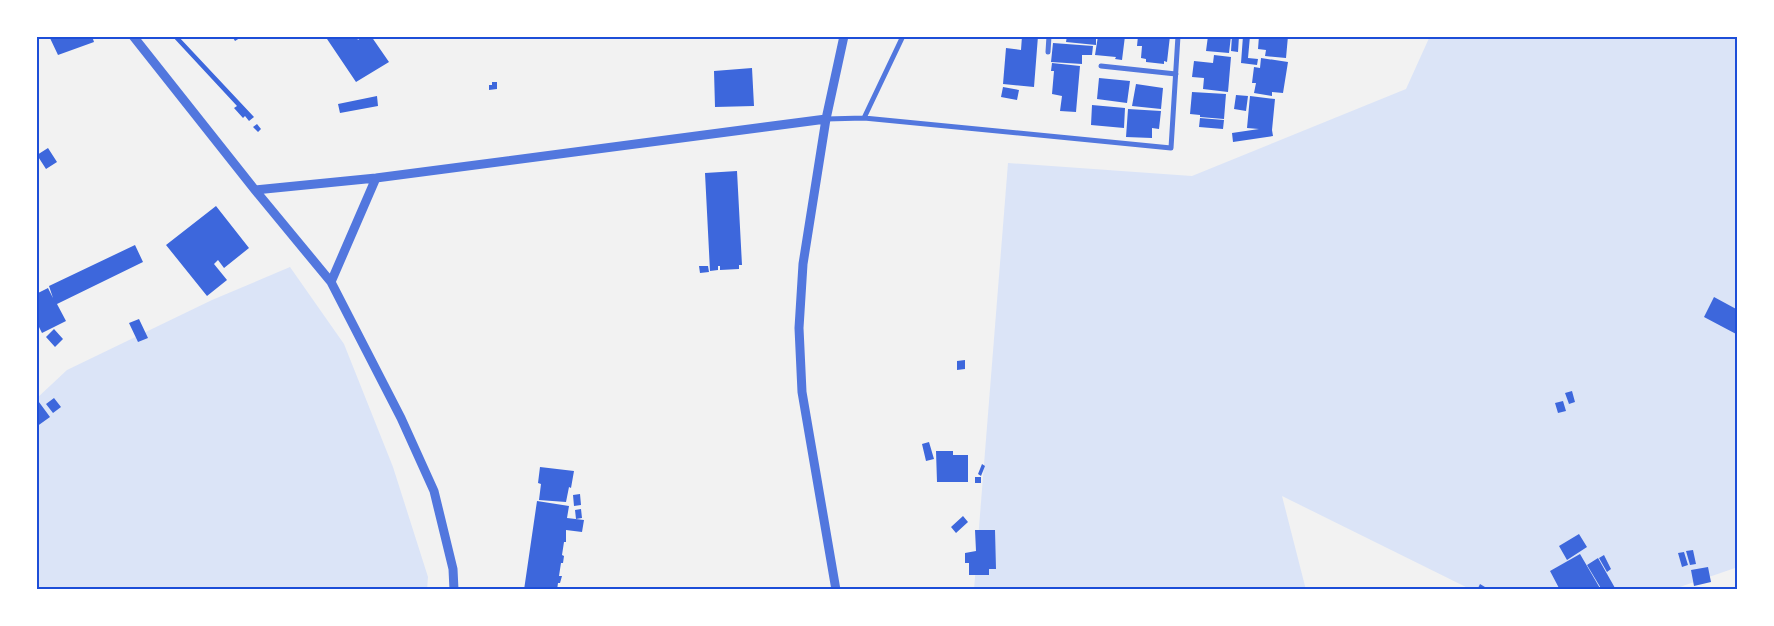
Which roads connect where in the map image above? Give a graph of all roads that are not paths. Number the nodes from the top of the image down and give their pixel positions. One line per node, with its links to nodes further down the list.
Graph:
1 (133, 36): 12 (street)
2 (844, 36): 10 (street)
3 (904, 36): 9 (street)
4 (1049, 36): 6 (street)
5 (1178, 36): 8 (street)
6 (1048, 52)
7 (1101, 66): 8 (street)
8 (1176, 74): 9 (street)
9 (864, 118): 10 (street)
10 (826, 119): 11 (street); 15 (street)
11 (376, 178): 12 (street); 13 (street)
12 (255, 190): 13 (street)
13 (330, 282): 14 (street)
14 (454, 590)
15 (836, 590)

